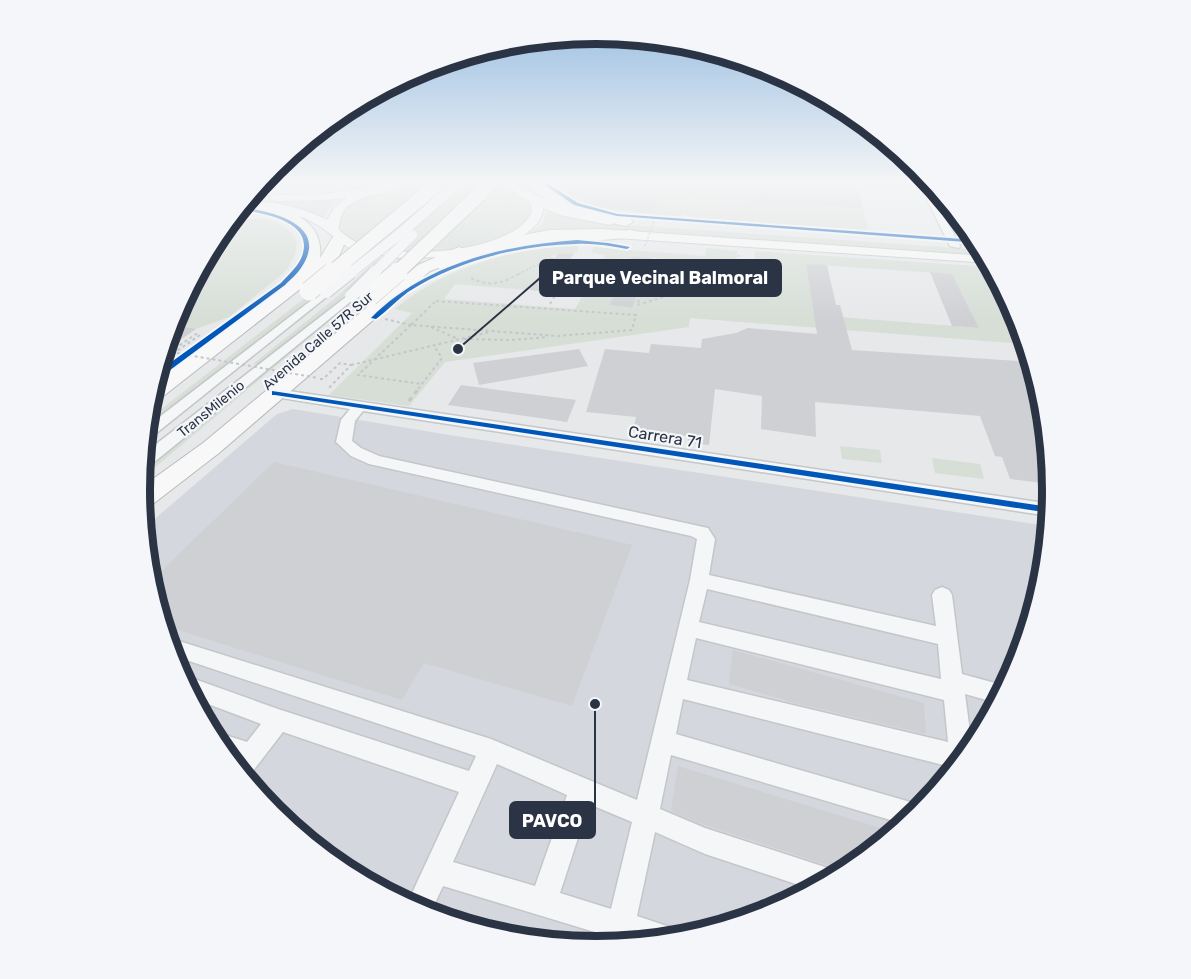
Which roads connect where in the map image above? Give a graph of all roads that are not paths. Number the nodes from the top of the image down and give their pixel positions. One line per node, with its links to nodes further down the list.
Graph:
1 (306, 229): 21 (highway)
2 (327, 229): 14 (main road)
3 (334, 229): 14 (main road)
4 (383, 229): 21 (highway, bridge)
5 (406, 229): 21 (street, TransMilenio, bridge)
6 (432, 229): 22 (street, TransMilenio, bridge)
7 (445, 229): 22 (highway, Avenida Calle 57R Sur, bridge)
8 (523, 229): 15 (main road)
9 (593, 229): 15 (main road)
10 (605, 229): 20 (highway)
11 (675, 229): 19 (main road)
12 (698, 229): 16 (main road)
13 (946, 229): 16 (street)
14 (336, 235): 18 (main road); 21 (highway)
15 (498, 243): 18 (main road)
16 (955, 246): 17 (main road)
17 (969, 247)
18 (459, 252): 20 (highway)
19 (977, 259)
20 (401, 286): 24 (highway)
21 (310, 289): 23 (highway); 25 (highway); 27 (street, TransMilenio)
22 (372, 308): 28 (street, TransMilenio); 29 (highway, Avenida Calle 57R Sur)
23 (162, 388)
24 (275, 393): 26 (street, Carrera 71); 30 (highway)
25 (157, 405)
26 (359, 406): 31 (street, Carrera 71); 32 (street)
27 (154, 427)
28 (150, 458)
29 (149, 485)
30 (149, 494)
31 (1041, 509)
32 (699, 580): 34 (street); 35 (street)
33 (942, 595): 35 (street)
34 (688, 628): 37 (street); 38 (street)
35 (945, 637): 38 (street)
36 (179, 648): 44 (street)
37 (675, 687): 42 (street); 45 (street)
38 (952, 687): 40 (street); 43 (street)
39 (197, 690): 41 (street)
40 (993, 693)
41 (278, 720): 46 (street); 47 (street)
42 (663, 741): 49 (street); 50 (street)
43 (960, 745)
44 (491, 750): 47 (street); 48 (street)
45 (953, 756)
46 (245, 763)
47 (476, 786): 51 (street)
48 (582, 788): 50 (street); 54 (street)
49 (904, 812)
50 (646, 817): 52 (street); 55 (street)
51 (435, 870): 53 (street); 54 (street)
52 (816, 877)
53 (422, 901)
54 (543, 902): 55 (street)
55 (621, 926): 56 (street)
56 (645, 933)

